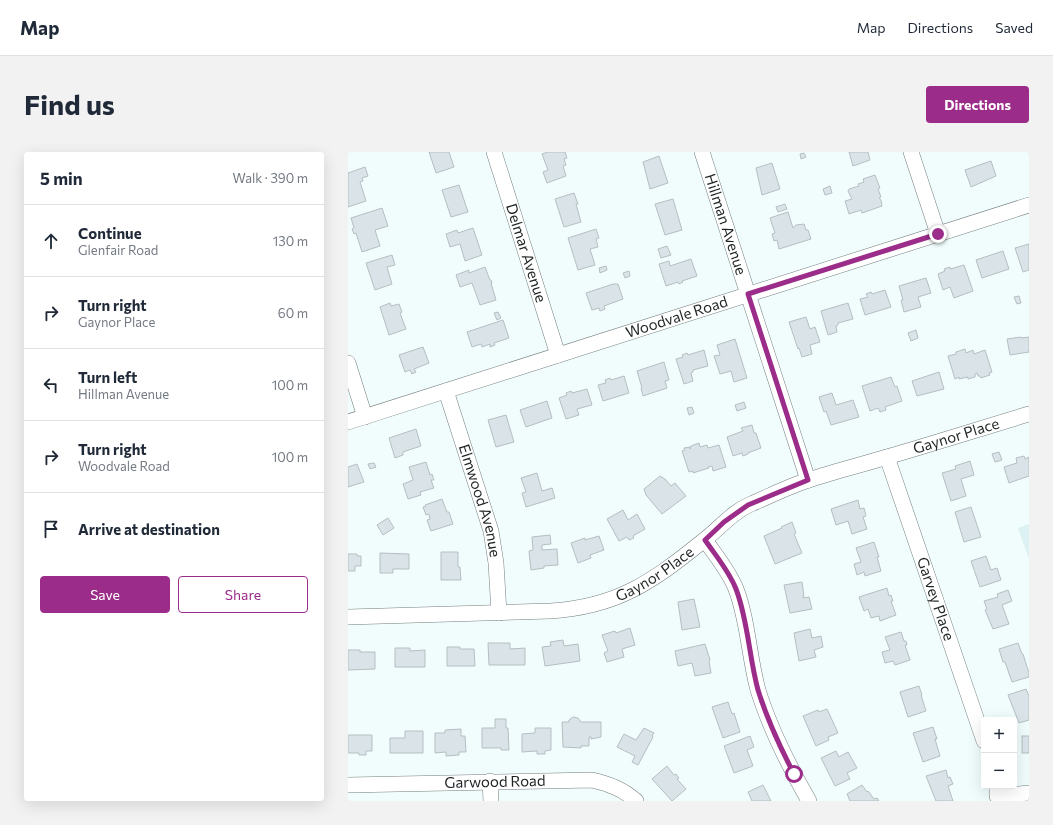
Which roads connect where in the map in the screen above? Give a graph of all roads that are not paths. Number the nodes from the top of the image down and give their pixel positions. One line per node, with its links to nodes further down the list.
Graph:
1 (494, 152): 7 (street, Delmar Avenue)
2 (702, 152): 6 (street, Hillman Avenue)
3 (911, 152): 5 (street)
4 (1029, 205): 5 (street, Woodvale Road)
5 (938, 234): 6 (street, Woodvale Road)
6 (748, 294): 7 (street, Woodvale Road); 14 (street, Hillman Avenue)
7 (558, 355): 9 (street, Woodvale Road)
8 (348, 363): 11 (street)
9 (446, 391): 11 (street, Woodvale Road); 16 (street, Elmwood Avenue)
10 (1029, 414): 13 (street, Gaynor Place)
11 (366, 416): 12 (street, Woodvale Road)
12 (348, 422)
13 (887, 457): 14 (street, Gaynor Place); 18 (street, Garvey Place)
14 (808, 480): 15 (street, Gaynor Place)
15 (705, 540): 16 (street, Gaynor Place); 25 (street)
16 (499, 613): 17 (street, Gaynor Place)
17 (348, 617)
18 (981, 732)
19 (490, 781): 20 (street, Garwood Road); 23 (street); 24 (street, Garwood Road)
20 (348, 785)
21 (997, 789): 22 (street)
22 (1029, 793)
23 (491, 801)
24 (636, 801)
25 (809, 801)

